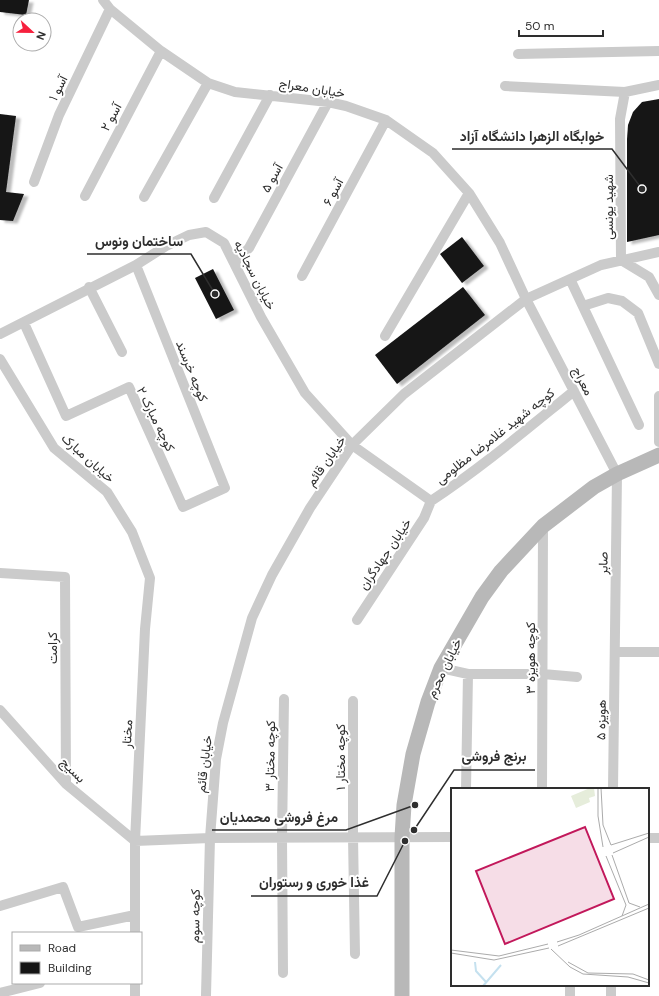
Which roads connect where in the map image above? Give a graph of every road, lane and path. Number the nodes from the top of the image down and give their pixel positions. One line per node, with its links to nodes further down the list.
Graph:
1 (103, 0): 2 (street, خیابان معراج)
2 (110, 9): 3 (street, خیابان معراج); 13 (street, آسو ۱)
3 (161, 51): 6 (street, خیابان معراج); 15 (street, آسو ۲)
4 (659, 51): 5 (street)
5 (518, 54)
6 (208, 83): 10 (street, خیابان معراج); 16 (street)
7 (659, 85): 9 (street)
8 (505, 86): 9 (street)
9 (625, 92): 19 (street, شهید یونسی)
10 (270, 95): 11 (street, خیابان معراج); 17 (street)
11 (328, 102): 12 (street, خیابان معراج); 20 (street, آسو ۵)
12 (386, 120): 14 (street, خیابان معراج); 22 (street, آسو ۶)
13 (34, 182)
14 (469, 193): 26 (street, خیابان معراج); 30 (street)
15 (85, 196)
16 (144, 197)
17 (214, 198)
18 (659, 252): 19 (street, خیابان قائم)
19 (621, 260): 23 (street, خیابان قائم); 25 (street)
20 (234, 263): 21 (street, خیابان سجادیه); 38 (street, خیابان سجادیه)
21 (136, 265): 24 (street, خیابان سجادیه); 41 (street, کوچه خرسند)
22 (302, 276)
23 (570, 279): 26 (street, خیابان قائم); 27 (street)
24 (89, 287): 28 (street, خیابان سجادیه); 31 (street)
25 (659, 294)
26 (526, 299): 34 (street, معراج); 38 (street, خیابان قائم)
27 (584, 306): 33 (street); 36 (street)
28 (24, 323): 29 (street, خیابان سجادیه); 41 (street, کوچه مبارک ۲)
29 (0, 334)
30 (385, 336)
31 (122, 352)
32 (0, 359): 46 (street, خیابان مبارک)
33 (659, 364)
34 (574, 391): 40 (street, معراج); 42 (street, کوچه شهید غلامرضا مظلومی)
35 (659, 396): 37 (street)
36 (639, 424)
37 (659, 442)
38 (352, 445): 42 (street, خیابان سجادیه); 63 (street, خیابان قائم)
39 (659, 455): 40 (street, خیابان محرم)
40 (617, 474): 43 (street, خیابان محرم); 47 (street, صابر)
41 (225, 488)
42 (431, 501): 45 (street, خیابان جهادگران)
43 (543, 526): 49 (street, خیابان محرم); 51 (street, کوچه هویزه ۳)
44 (0, 573): 56 (street, کرامت)
45 (357, 620)
46 (145, 629): 65 (street, مختار)
47 (614, 652): 48 (street); 59 (street, هویزه ۵)
48 (659, 652)
49 (441, 668): 50 (street); 60 (street, خیابان محرم)
50 (468, 674): 51 (street); 57 (street)
51 (543, 674): 52 (street); 58 (street, کوچه هویزه ۳)
52 (577, 677)
53 (284, 699): 64 (street, کوچه مختار ۳)
54 (353, 701): 61 (street, کوچه مختار ۱)
55 (0, 710): 56 (street, بسیج)
56 (66, 784): 65 (street, بسیج)
57 (466, 788)
58 (542, 788)
59 (613, 788)
60 (402, 836): 61 (street); 62 (street); 76 (street, خیابان محرم)
61 (353, 837): 64 (street); 69 (street, کوچه مختار ۱)
62 (451, 837)
63 (210, 838): 64 (street); 65 (street); 74 (street, کوچه سوم)
64 (282, 838): 70 (street, کوچه مختار ۳)
65 (135, 841): 67 (street)
66 (0, 906): 67 (street)
67 (135, 915): 68 (street)
68 (135, 932)
69 (355, 954)
70 (283, 973)
71 (36, 984): 73 (street)
72 (135, 984): 75 (street)
73 (0, 993)
74 (206, 995)
75 (135, 996)
76 (402, 996)

